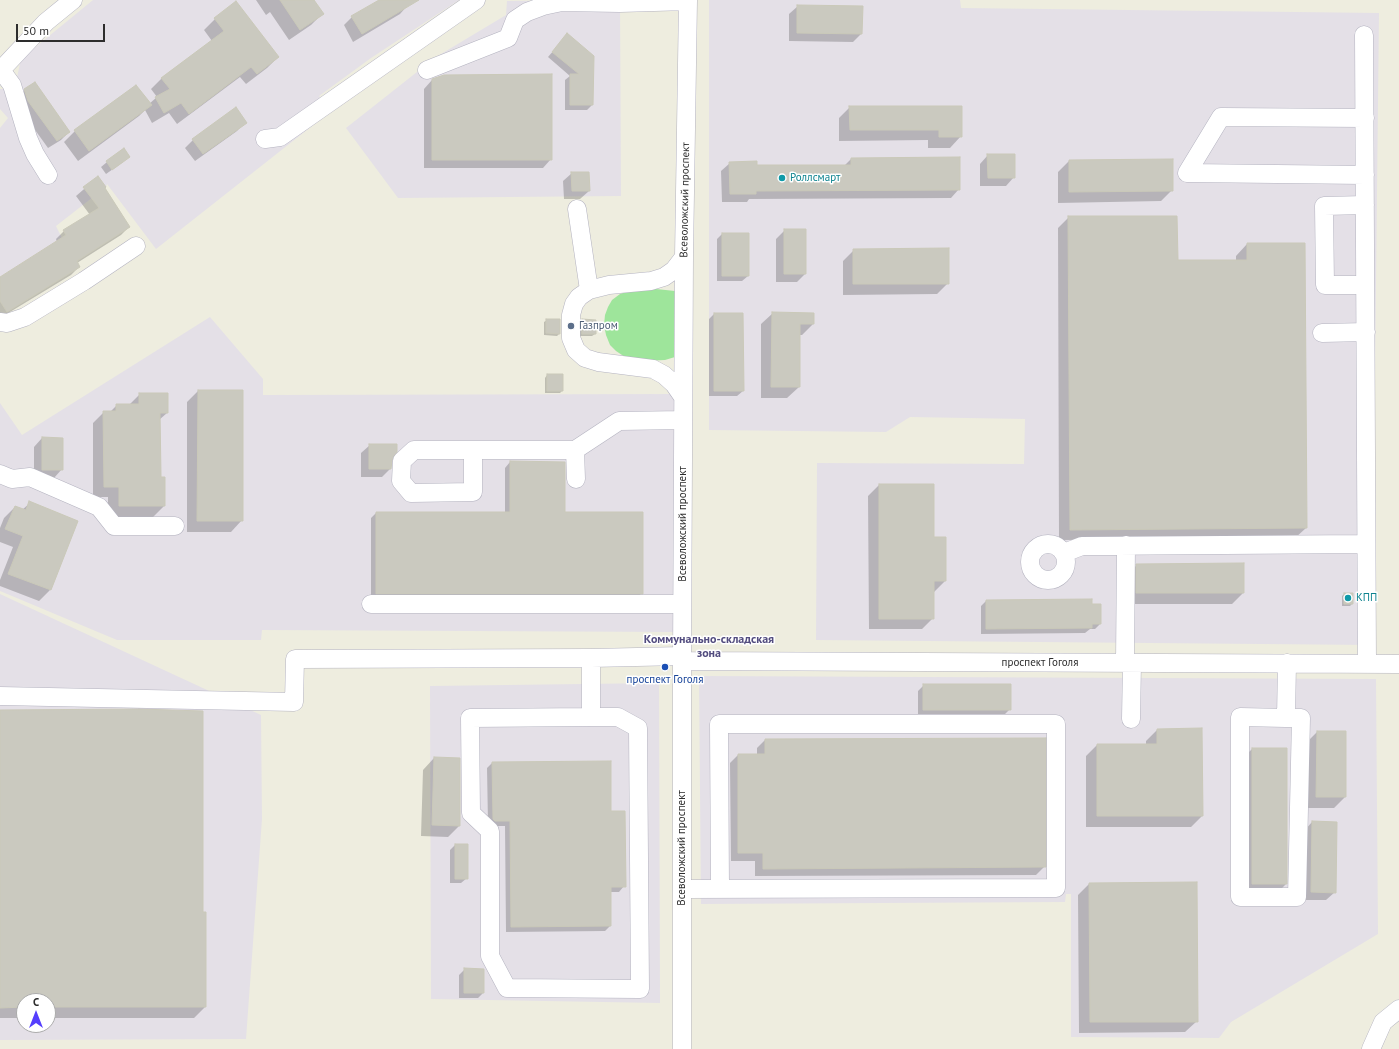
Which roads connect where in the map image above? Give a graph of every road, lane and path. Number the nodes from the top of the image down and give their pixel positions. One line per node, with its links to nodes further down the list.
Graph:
1 (73, 0): 6 (street)
2 (476, 0): 8 (street)
3 (688, 1): 5 (street); 14 (street, Всеволожский проспект)
4 (1364, 35): 7 (street)
5 (428, 70)
6 (1, 71): 9 (street)
7 (1365, 118): 10 (street); 10 (street)
8 (265, 139)
9 (48, 175)
10 (1365, 175): 11 (street)
11 (1365, 205): 15 (street); 15 (street)
12 (577, 209): 16 (street)
13 (136, 246): 17 (street)
14 (684, 256): 16 (street); 20 (street, Всеволожский проспект)
15 (1365, 285): 18 (street)
16 (589, 290): 20 (street)
17 (0, 322)
18 (1366, 332): 19 (street); 27 (street)
19 (1322, 333)
20 (683, 398): 21 (street, Всеволожский проспект)
21 (683, 420): 23 (street); 31 (street, Всеволожский проспект)
22 (473, 450): 23 (street)
23 (575, 450): 25 (street)
24 (0, 474): 26 (street)
25 (576, 479)
26 (175, 526)
27 (1366, 544): 28 (street); 36 (street)
28 (1126, 545): 29 (street); 34 (street)
29 (1064, 553)
30 (371, 604): 31 (street)
31 (682, 604): 33 (street, Всеволожский проспект)
32 (591, 658): 33 (street, проспект Гоголя); 38 (street, проспект Гоголя); 39 (street)
33 (682, 658): 34 (street, проспект Гоголя); 42 (street, Всеволожский проспект)
34 (1128, 663): 35 (street, проспект Гоголя); 41 (street)
35 (1287, 663): 36 (street, проспект Гоголя); 40 (street)
36 (1367, 664): 37 (street, проспект Гоголя)
37 (1399, 664)
38 (0, 696)
39 (591, 717): 39 (street)
40 (1286, 718): 40 (street)
41 (1131, 719)
42 (682, 889): 43 (street); 45 (street, Всеволожский проспект)
43 (720, 889): 43 (street)
44 (1399, 1009): 46 (street)
45 (682, 1049)
46 (1371, 1049)

